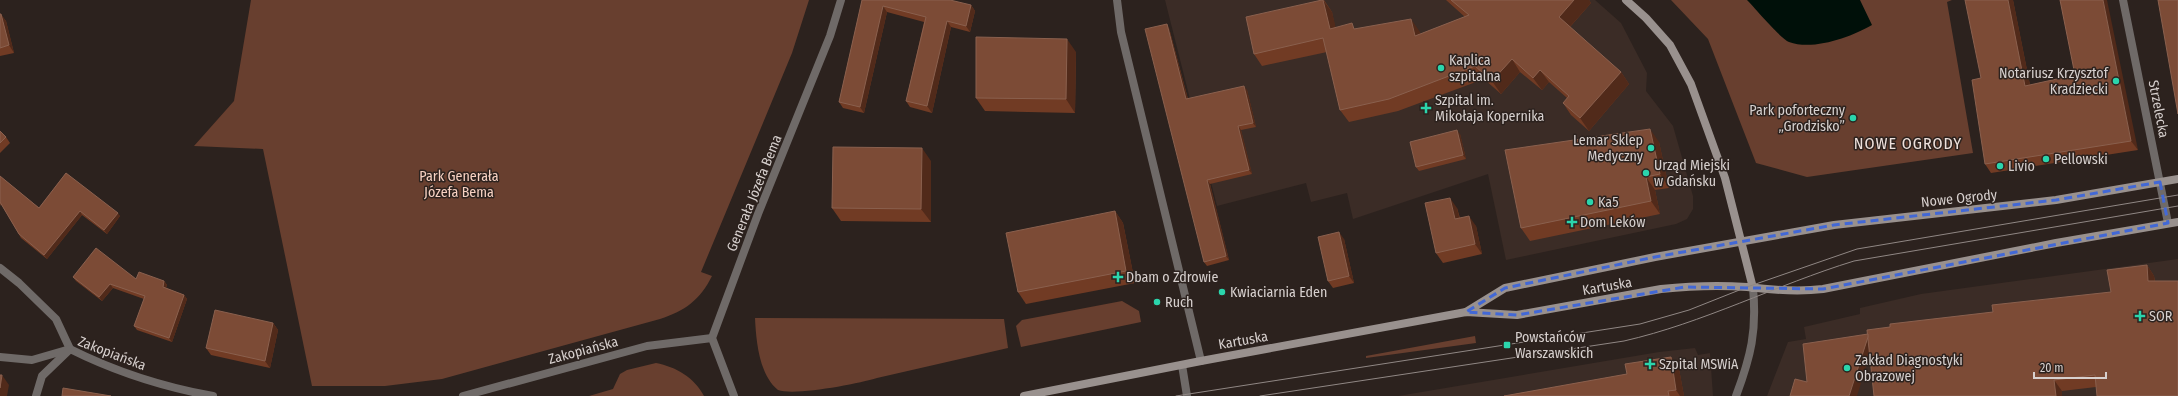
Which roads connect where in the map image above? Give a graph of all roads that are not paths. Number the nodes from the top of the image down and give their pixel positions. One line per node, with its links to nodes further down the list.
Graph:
1 (841, 0): 13 (street, Generała Józefa Bema)
2 (1117, 0): 16 (street)
3 (1626, 0): 9 (main road)
4 (2123, 0): 6 (street, Strzelecka)
5 (2178, 179): 6 (main road, Nowe Ogrody)
6 (2160, 182): 8 (street, Strzelecka); 9 (main road, Nowe Ogrody)
7 (2178, 222): 8 (main road)
8 (2168, 223): 11 (main road)
9 (1742, 241): 11 (main road); 12 (main road, Kartuska)
10 (0, 268): 14 (street)
11 (1753, 288): 12 (main road, Kartuska); 24 (street)
12 (1466, 312): 16 (main road, Kartuska)
13 (712, 338): 20 (street, Zakopiańska); 21 (street)
14 (70, 349): 15 (street, Zakopiańska); 18 (street); 19 (street, Zakopiańska)
15 (0, 357)
16 (1201, 361): 17 (main road, Kartuska)
17 (1182, 365): 22 (main road, Kartuska); 23 (street)
18 (36, 396)
19 (213, 396)
20 (463, 396)
21 (734, 396)
22 (1024, 396)
23 (1187, 396)
24 (1736, 396)

